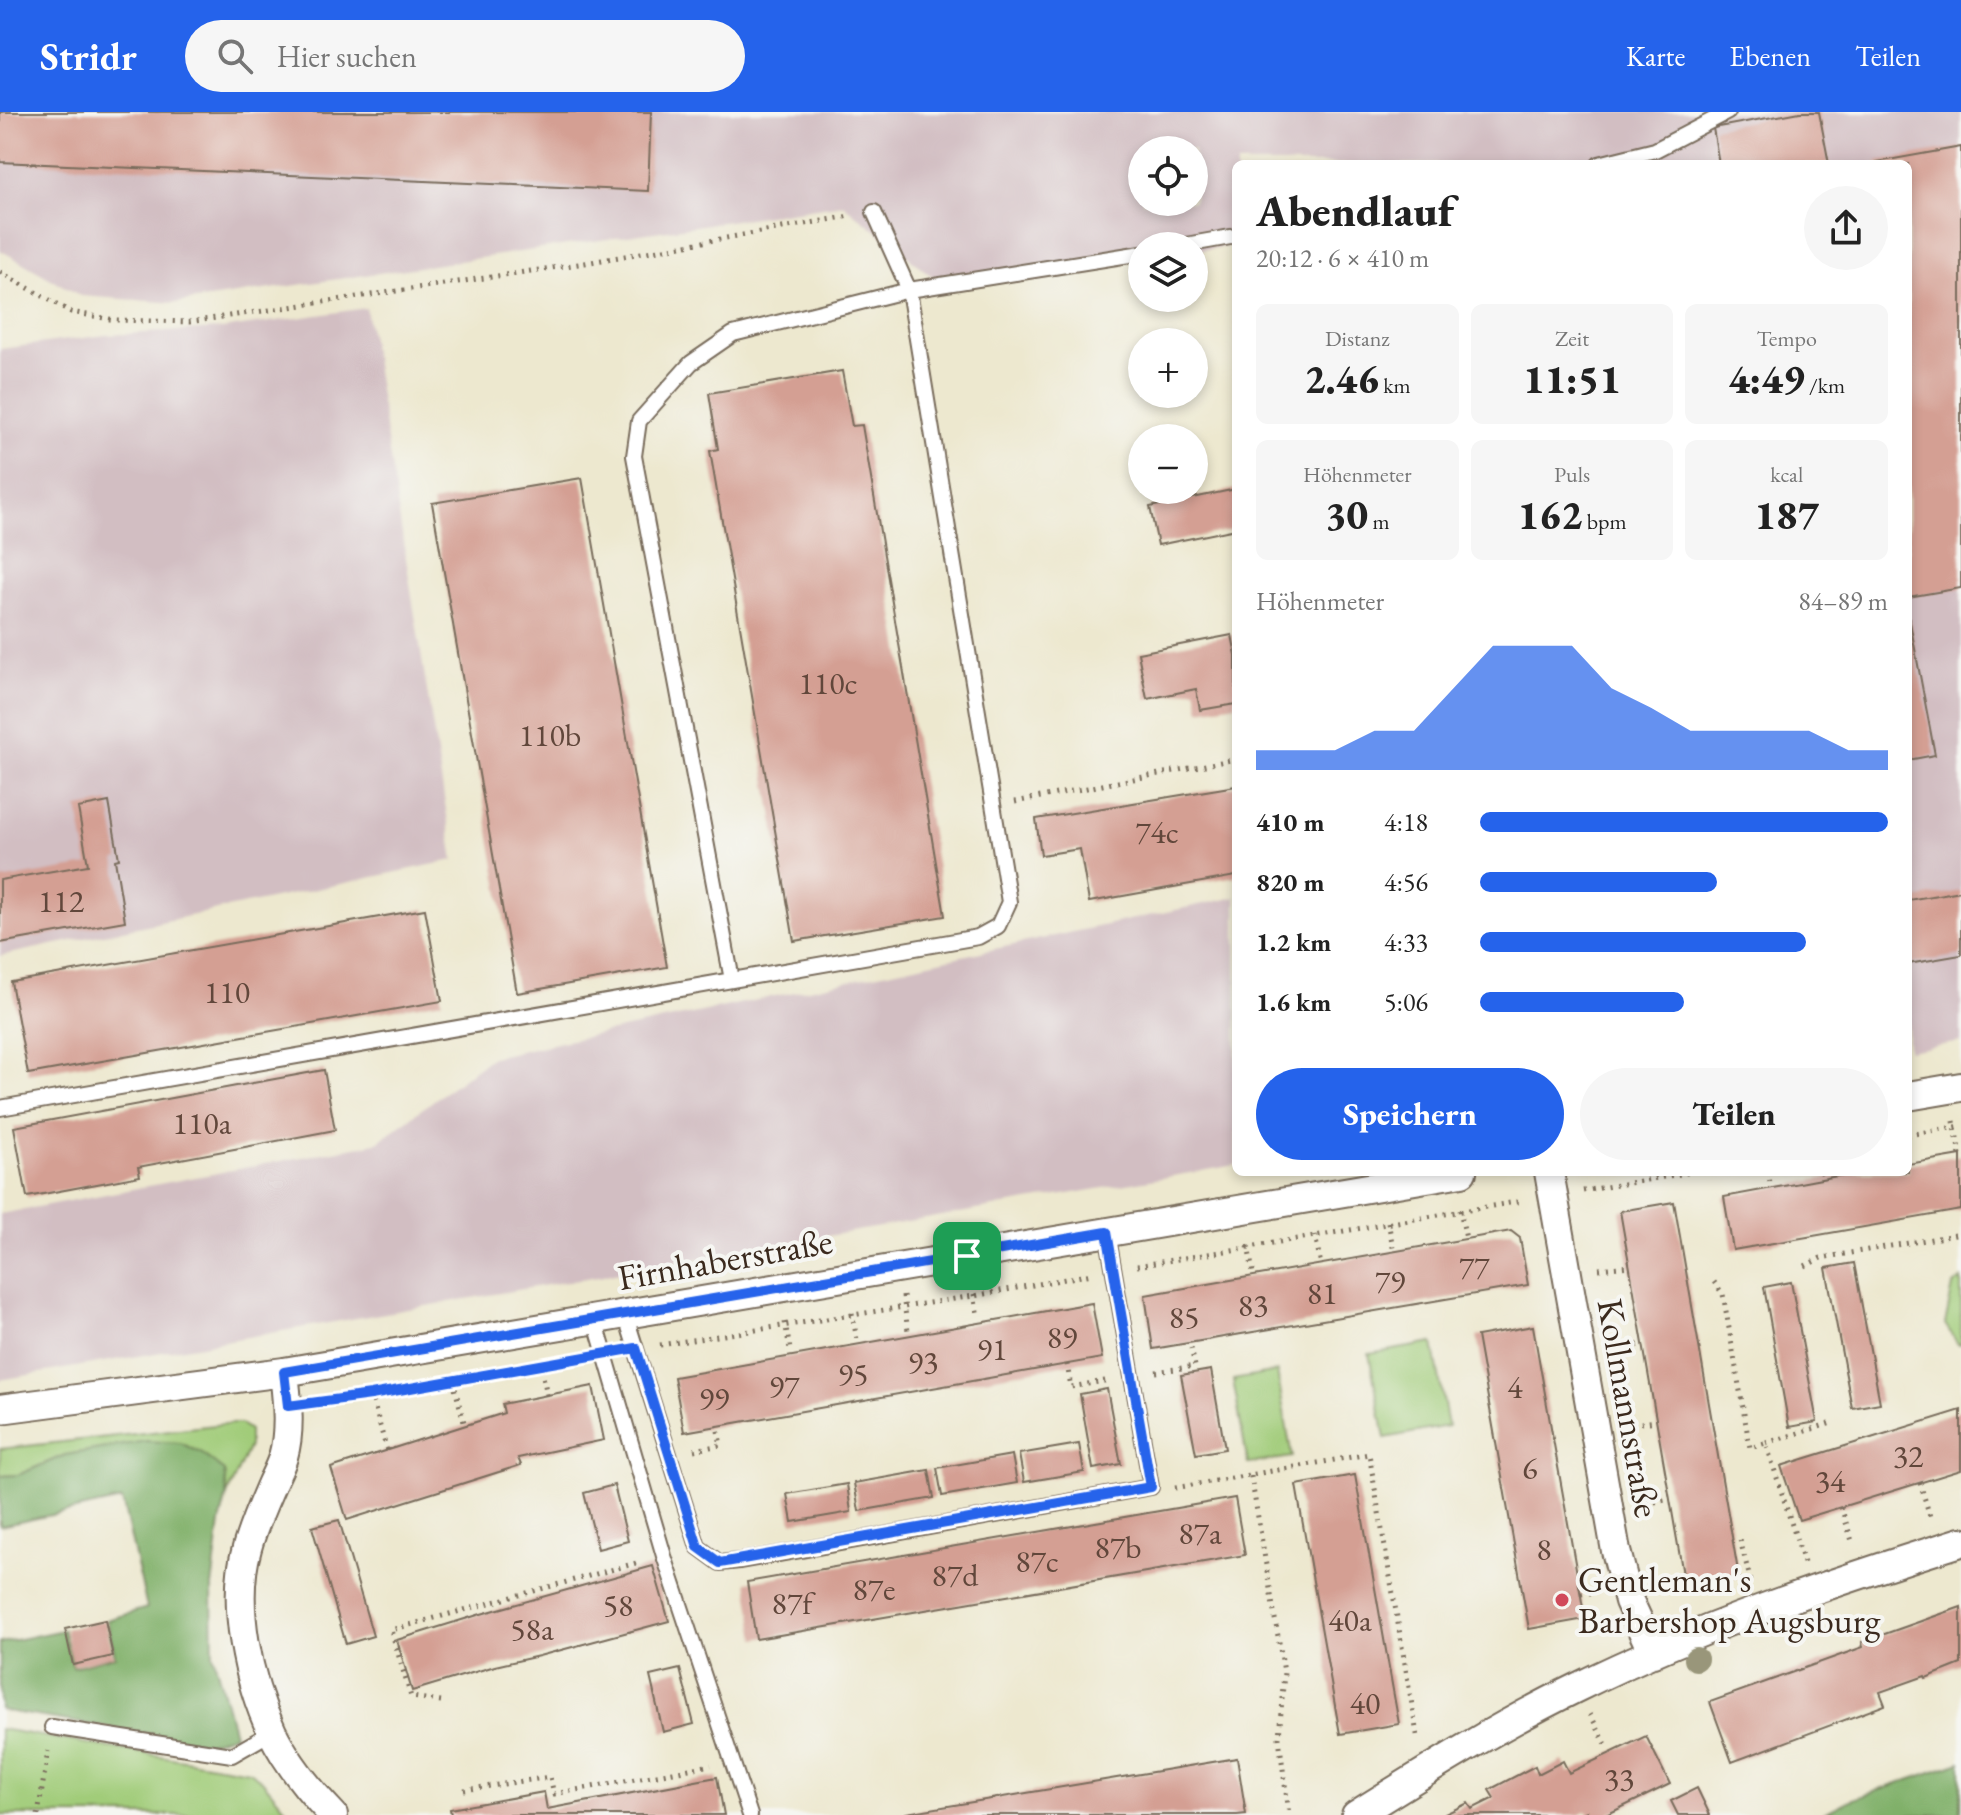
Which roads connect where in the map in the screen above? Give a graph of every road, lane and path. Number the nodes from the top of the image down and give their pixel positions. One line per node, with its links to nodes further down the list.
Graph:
1 (1728, 112): 2 (lane)
2 (1615, 160)
3 (874, 212): 7 (path); 8 (lane)
4 (1232, 237): 5 (lane)
5 (1208, 241)
6 (1128, 255): 8 (lane)
7 (0, 272)
8 (909, 290): 10 (lane); 11 (lane)
9 (1232, 760): 10 (path)
10 (994, 806): 11 (lane)
11 (732, 980): 14 (lane)
12 (1961, 1087): 13 (street)
13 (1912, 1095)
14 (0, 1108)
15 (1961, 1126): 16 (path)
16 (1912, 1134)
17 (1438, 1176): 22 (street, Firnhaberstraße)
18 (1645, 1176): 20 (path)
19 (1769, 1176): 21 (path)
20 (1551, 1184): 25 (path); 53 (street, Kollmannstraße)
21 (1771, 1188)
22 (1107, 1232): 25 (lane); 27 (street, Firnhaberstraße)
23 (1961, 1234): 24 (path)
24 (1805, 1266)
25 (1113, 1270): 30 (path); 45 (lane)
26 (1714, 1282): 41 (path)
27 (625, 1314): 28 (street, Firnhaberstraße); 30 (lane)
28 (595, 1320): 29 (street, Firnhaberstraße); 31 (lane)
29 (444, 1345): 32 (street, Firnhaberstraße); 34 (path)
30 (636, 1348): 43 (lane)
31 (604, 1354): 34 (path); 49 (lane)
32 (361, 1359): 33 (street, Firnhaberstraße); 35 (path)
33 (284, 1372): 36 (street); 37 (street, Firnhaberstraße)
34 (453, 1381): 35 (path); 39 (path)
35 (371, 1395): 36 (path); 42 (path)
36 (288, 1406): 56 (street)
37 (0, 1409)
38 (1832, 1423): 41 (path)
39 (465, 1426)
40 (717, 1426): 43 (path)
41 (1766, 1443): 51 (path)
42 (387, 1451)
43 (669, 1455): 45 (lane)
44 (1251, 1476): 45 (path); 58 (path); 63 (path)
45 (1151, 1487)
46 (1841, 1507): 50 (path)
47 (1740, 1540): 52 (path)
48 (1961, 1542): 50 (street)
49 (664, 1556): 54 (path); 57 (lane)
50 (1862, 1573): 51 (street)
51 (1813, 1590): 52 (street)
52 (1758, 1611): 53 (street)
53 (1653, 1653): 58 (street)
54 (441, 1701)
55 (52, 1727): 56 (lane); 60 (path)
56 (272, 1732): 61 (street)
57 (732, 1762): 59 (path); 62 (lane)
58 (1424, 1773): 64 (street)
59 (464, 1790)
60 (38, 1815)
61 (333, 1815)
62 (750, 1815)
63 (1289, 1815)
64 (1356, 1815)

